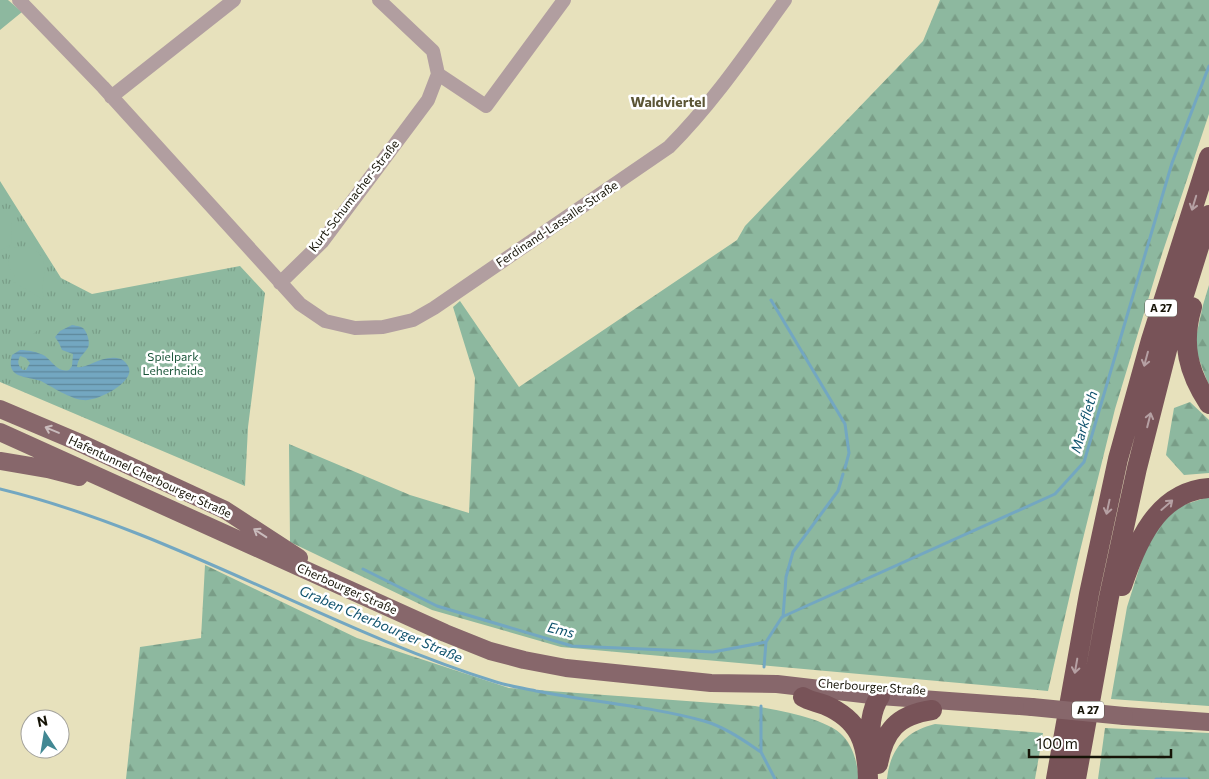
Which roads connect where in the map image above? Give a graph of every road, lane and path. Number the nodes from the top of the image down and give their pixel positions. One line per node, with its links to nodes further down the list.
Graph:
1 (19, 0): 7 (street)
2 (234, 0): 7 (street)
3 (379, 0): 6 (street)
4 (564, 0): 6 (street)
5 (784, 0): 11 (street, Ferdinand-Lassalle-Straße)
6 (438, 74): 11 (street, Kurt-Schumacher-Straße)
7 (111, 97): 11 (street)
8 (1209, 157): 26 (highway, A 27, one-way to 26)
9 (1209, 215): 19 (highway, A 27, one-way to 9)
10 (1209, 249): 12 (highway)
11 (280, 283)
12 (1209, 404)
13 (0, 409): 18 (main road, Hafentunnel Cherbourger Straße, one-way to 13)
14 (0, 432): 17 (main road, Cherbourger Straße)
15 (0, 461): 17 (main road, Hafentunnel Cherbourger Straße)
16 (1209, 488): 19 (highway, one-way to 16)
17 (126, 489): 18 (main road, Cherbourger Straße)
18 (346, 588): 20 (main road, Cherbourger Straße)
19 (1101, 640): 30 (highway, A 27)
20 (719, 685): 21 (main road, Cherbourger Straße); 22 (main road, Cherbourger Straße); 23 (main road, Cherbourger Straße)
21 (803, 697): 22 (main road, Cherbourger Straße); 27 (highway)
22 (880, 702): 23 (main road, Cherbourger Straße); 24 (main road, Cherbourger Straße); 27 (highway)
23 (1032, 707): 24 (main road, Cherbourger Straße); 25 (main road, Cherbourger Straße, bridge)
24 (932, 710): 27 (highway)
25 (1209, 722)
26 (1060, 754): 28 (highway); 29 (highway, A 27)
27 (874, 774)
28 (1048, 779)
29 (1056, 779)
30 (1076, 779)

